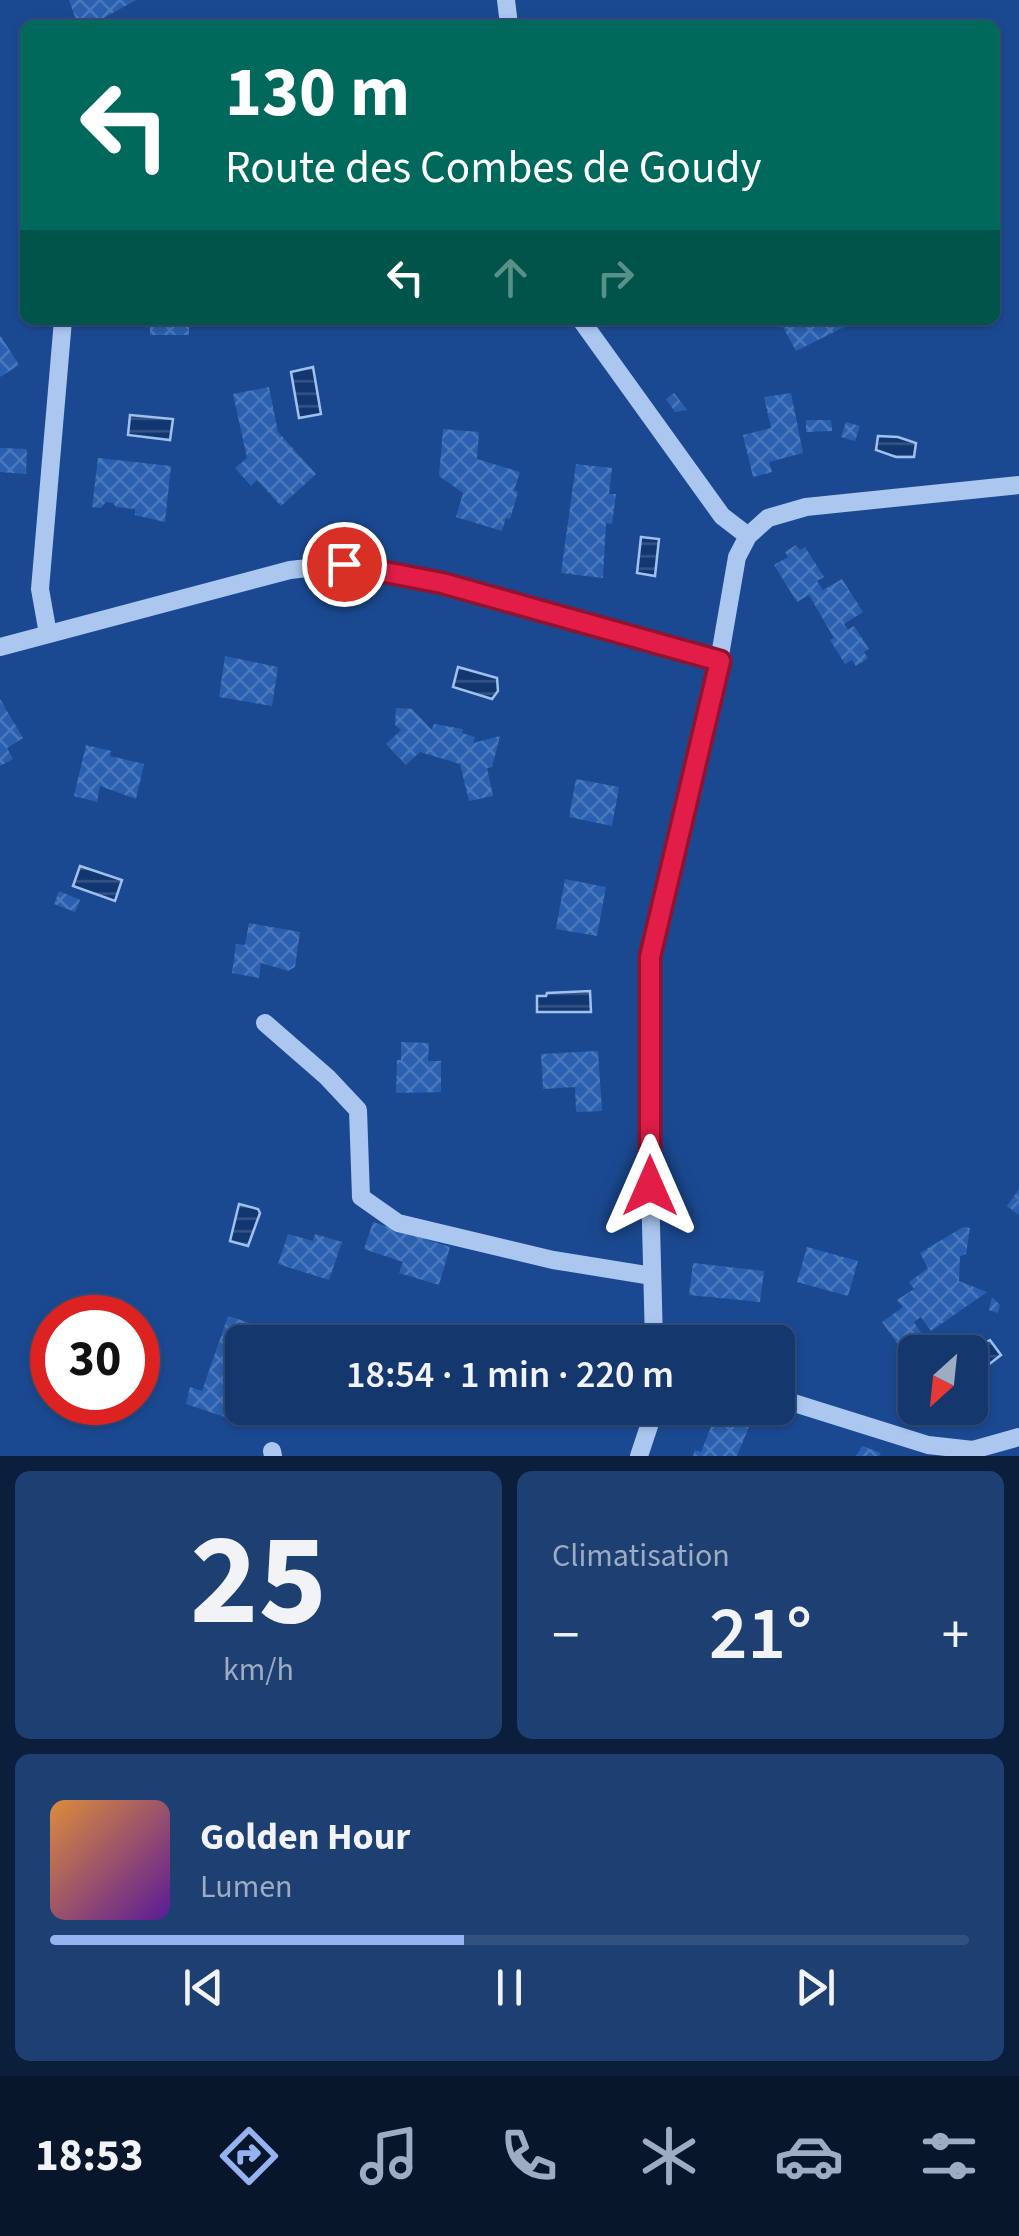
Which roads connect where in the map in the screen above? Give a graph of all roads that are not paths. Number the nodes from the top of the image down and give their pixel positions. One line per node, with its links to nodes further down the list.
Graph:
1 (62, 325): 5 (street)
2 (585, 325): 4 (street)
3 (1019, 485): 4 (street)
4 (748, 536): 7 (street)
5 (48, 634): 6 (street); 7 (street)
6 (0, 647)
7 (720, 661): 9 (street)
8 (266, 1023): 9 (street)
9 (652, 1276): 10 (street)
10 (653, 1325)
11 (795, 1403): 13 (street)
12 (650, 1425): 14 (street)
13 (1019, 1437)
14 (639, 1456)

